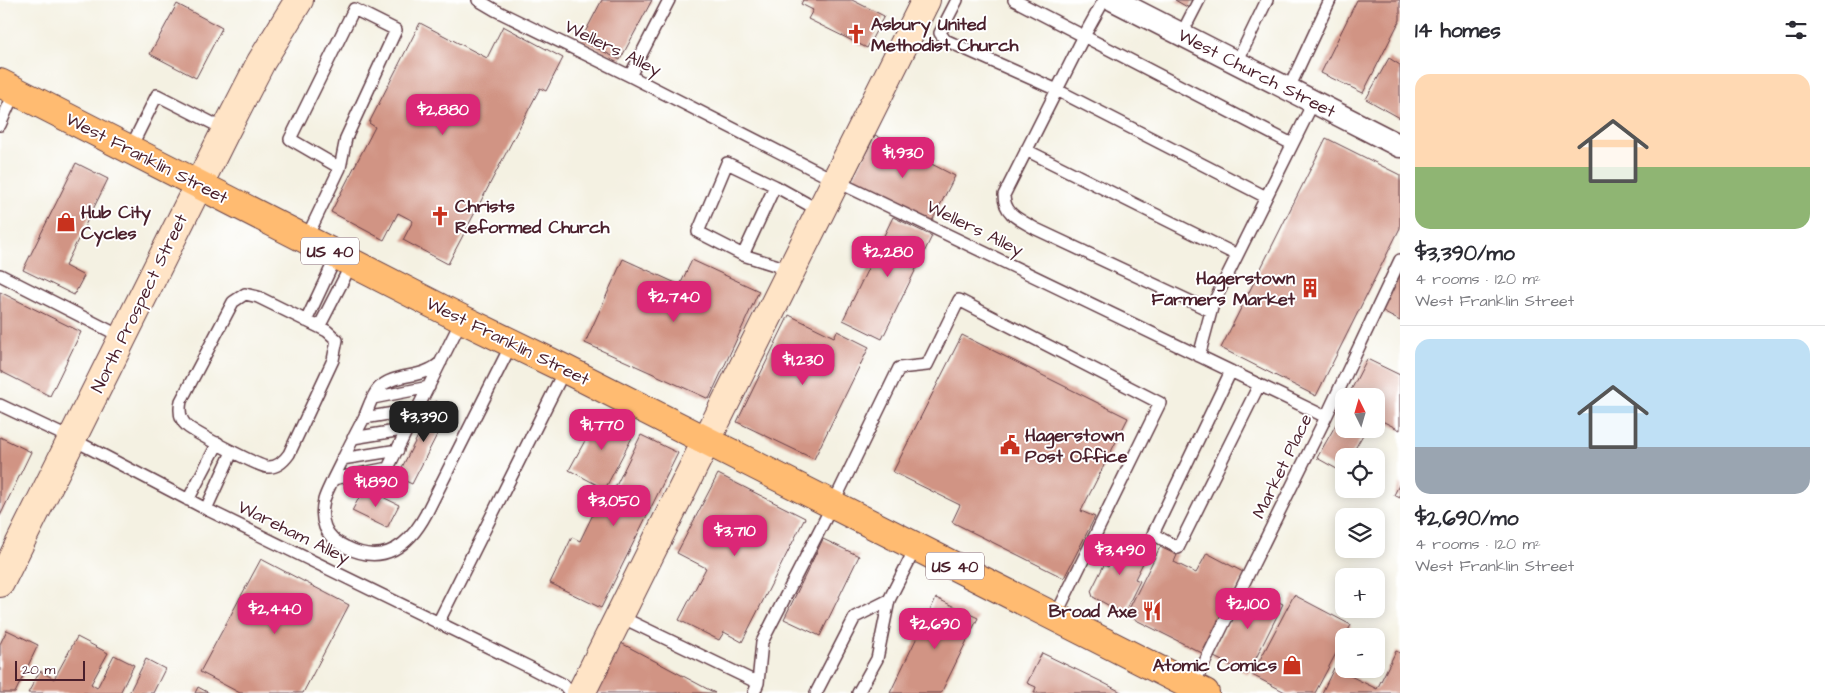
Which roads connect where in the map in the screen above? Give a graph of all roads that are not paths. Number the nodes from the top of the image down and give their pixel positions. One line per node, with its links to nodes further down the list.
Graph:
1 (300, 0): 22 (main road, North Prospect Street)
2 (478, 0): 12 (lane, Wellers Alley)
3 (669, 0): 16 (lane)
4 (926, 0): 28 (main road)
5 (957, 0): 19 (lane)
6 (1014, 0): 14 (lane)
7 (1104, 0): 14 (lane)
8 (1114, 0): 13 (street, West Church Street)
9 (1199, 0): 13 (lane)
10 (1268, 0): 15 (lane)
11 (1330, 0): 18 (lane)
12 (497, 5): 16 (lane, Wellers Alley)
13 (1181, 35): 15 (street, West Church Street)
14 (1084, 36): 19 (lane); 23 (lane)
15 (1237, 62): 18 (street, West Church Street)
16 (630, 76): 28 (lane, Wellers Alley)
17 (8, 87): 21 (lane); 25 (main road, West Franklin Street / US 40)
18 (1289, 88): 20 (street, West Church Street)
19 (1057, 90): 26 (lane); 31 (lane)
20 (1314, 101): 23 (lane); 24 (street, West Church Street)
21 (0, 125)
22 (226, 130): 25 (lane); 29 (main road, North Prospect Street)
23 (1292, 144): 31 (lane)
24 (1400, 146)
25 (130, 149): 29 (main road, West Franklin Street / US 40)
26 (1026, 150): 35 (lane); 40 (lane)
27 (340, 168): 27 (lane); 33 (lane)
28 (836, 181): 32 (main road); 46 (lane, Wellers Alley)
29 (198, 184): 33 (main road, West Franklin Street / US 40); 44 (main road, North Prospect Street)
30 (775, 186): 32 (lane); 34 (lane); 34 (lane)
31 (1266, 197): 35 (lane)
32 (822, 212): 38 (main road)
33 (306, 239): 36 (main road, West Franklin Street / US 40)
34 (742, 255): 38 (lane)
35 (1237, 255): 40 (lane)
36 (345, 259): 41 (main road, West Franklin Street / US 40); 42 (lane); 43 (lane)
37 (1400, 260): 55 (lane, Market Place)
38 (791, 270): 60 (main road)
39 (0, 275): 44 (lane)
40 (1211, 310): 46 (lane)
41 (462, 319): 45 (main road, West Franklin Street / US 40); 47 (lane)
42 (306, 321): 43 (lane); 61 (lane)
43 (319, 327): 63 (lane)
44 (122, 338): 59 (main road, North Prospect Street)
45 (512, 343): 48 (main road, West Franklin Street / US 40); 65 (lane)
46 (1199, 356): 49 (lane, Wellers Alley)
47 (441, 362): 51 (lane); 52 (lane)
48 (565, 369): 60 (main road, West Franklin Street / US 40); 74 (lane)
49 (1231, 371): 50 (lane, Wellers Alley); 50 (lane)
50 (1259, 385): 55 (lane, Wellers Alley)
51 (429, 387): 52 (lane); 54 (lane)
52 (373, 398): 56 (lane)
53 (0, 405): 59 (lane, Wareham Alley)
54 (418, 409): 56 (lane); 57 (lane)
55 (1326, 417): 76 (lane, Market Place)
56 (364, 418): 58 (lane)
57 (408, 429): 58 (lane); 62 (lane)
58 (353, 438): 64 (lane)
59 (72, 439): 66 (lane, Wareham Alley); 70 (main road, North Prospect Street)
60 (706, 440): 67 (main road, West Franklin Street / US 40); 72 (main road)
61 (218, 443): 63 (lane); 66 (lane)
62 (398, 450): 64 (lane); 65 (lane)
63 (232, 452): 68 (lane)
64 (342, 459): 65 (lane)
65 (333, 479)
66 (188, 500): 68 (lane, Wareham Alley)
67 (833, 504): 69 (main road, West Franklin Street / US 40); 73 (lane); 75 (lane)
68 (206, 509): 74 (lane, Wareham Alley)
69 (916, 547): 71 (lane); 73 (main road, West Franklin Street / US 40)
70 (0, 583)
71 (889, 600): 79 (lane); 80 (lane)
72 (619, 616): 75 (lane); 78 (main road)
73 (1055, 617): 76 (main road, West Franklin Street / US 40)
74 (438, 623): 77 (lane, Wareham Alley)
75 (756, 688)
76 (1196, 691)
77 (570, 693)
78 (581, 693)
79 (816, 693)
80 (858, 693)

